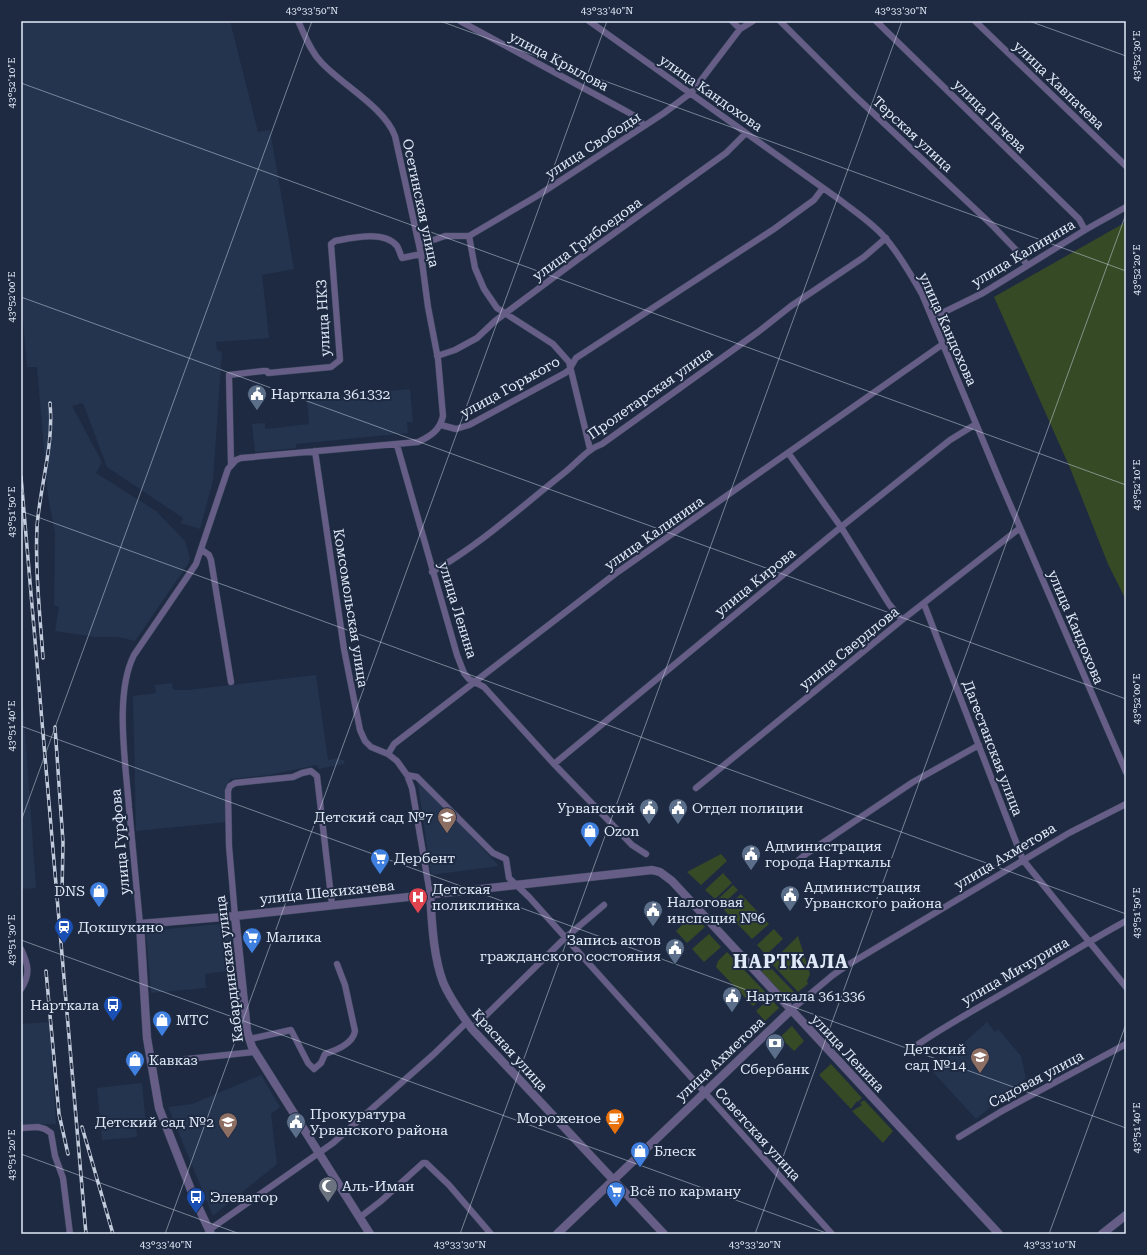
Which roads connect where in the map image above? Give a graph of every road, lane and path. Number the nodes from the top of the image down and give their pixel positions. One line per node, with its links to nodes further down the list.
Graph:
1 (298, 21): 19 (street, Осетинская улица)
2 (460, 21): 11 (street, улица Крылова)
3 (589, 21): 10 (street, улица Кандохова)
4 (732, 21): 9 (street)
5 (753, 21): 9 (street, улица Свободы)
6 (780, 21): 21 (street, Терская улица)
7 (876, 21): 16 (street, улица Пачева)
8 (975, 21): 13 (street, улица Хавпачева)
9 (740, 29): 10 (street, улица Свободы)
10 (689, 93): 11 (street, улица Свободы); 12 (street, улица Кандохова)
11 (644, 125): 17 (street, улица Свободы)
12 (746, 133): 14 (street, улица Кандохова); 22 (street, улица Грибоедова)
13 (1126, 166)
14 (823, 188): 18 (street, улица Кандохова); 26 (street, улица Горького)
15 (1126, 207): 16 (street, улица Калинина)
16 (1085, 230): 21 (street, улица Калинина)
17 (469, 236): 19 (street); 22 (street)
18 (886, 238): 23 (street, улица Кандохова); 30 (street, Пролетарская улица)
19 (419, 245): 20 (street, Осетинская улица)
20 (421, 254): 25 (street, Осетинская улица); 33 (street, улица НКЗ)
21 (1027, 266): 23 (street, улица Калинина)
22 (504, 314): 25 (street, улица Грибоедова); 26 (street)
23 (932, 318): 24 (street, улица Кандохова)
24 (943, 344): 27 (street, улица Кандохова); 32 (street, улица Калинина)
25 (437, 356): 28 (street, Осетинская улица)
26 (571, 367): 28 (street, улица Горького); 30 (street)
27 (976, 424): 34 (street, улица Кирова); 35 (street, улица Кандохова)
28 (441, 425): 29 (street)
29 (397, 445): 31 (street); 37 (street, улица Ленина)
30 (590, 449): 37 (street, Пролетарская улица)
31 (315, 451): 33 (street); 43 (street, Комсомольская улица)
32 (789, 454): 34 (street); 41 (street, улица Калинина)
33 (231, 464): 36 (street, улица Гурфова)
34 (841, 527): 39 (street); 44 (street, улица Кирова)
35 (1020, 528): 38 (street, улица Свердлова); 45 (street, улица Кандохова)
36 (202, 550): 40 (street); 59 (street, улица Гурфова)
37 (432, 572): 41 (street, улица Ленина)
38 (924, 604): 39 (street, улица Свердлова); 42 (street, Дагестанская улица)
39 (902, 620): 47 (street, улица Свердлова)
40 (231, 682)
41 (474, 682): 43 (street, улица Калинина); 44 (street, улица Ленина)
42 (979, 745): 50 (street, Дагестанская улица); 51 (street)
43 (388, 754): 46 (street, Красная улица)
44 (554, 764): 49 (street, улица Ленина)
45 (1126, 772)
46 (407, 775): 53 (street, Советская улица); 54 (street, Красная улица)
47 (696, 788)
48 (1126, 804): 50 (street, улица Ахметова)
49 (646, 854)
50 (1023, 860): 61 (street, Дагестанская улица); 66 (street, улица Ахметова)
51 (794, 864)
52 (660, 872): 53 (street, улица Шекихачева); 66 (street, улица Ленина)
53 (516, 884): 54 (street, улица Шекихачева); 60 (street, Советская улица)
54 (430, 894): 55 (street, улица Шекихачева); 67 (street, Красная улица)
55 (332, 905): 57 (street, улица Шекихачева); 57 (street, Кабардинская улица)
56 (604, 905): 60 (street)
57 (235, 916): 59 (street, улица Шекихачева); 69 (street, Кабардинская улица)
58 (1126, 921): 61 (street, улица Мичурина)
59 (140, 924): 73 (street, улица Гурфова)
60 (565, 938): 68 (street); 74 (street, Советская улица)
61 (1088, 942): 64 (street, Дагестанская улица); 71 (street, улица Мичурина)
62 (21, 949): 65 (street)
63 (337, 964): 69 (street)
64 (1126, 987)
65 (21, 989)
66 (791, 1010): 74 (street, улица Ахметова); 88 (street, улица Ленина)
67 (467, 1022): 68 (street, Красная улица); 77 (street)
68 (472, 1030): 78 (street, Красная улица)
69 (250, 1039): 72 (street, Кабардинская улица)
70 (1126, 1044): 76 (street, Садовая улица)
71 (917, 1045)
72 (254, 1052): 73 (street); 77 (street, Кабардинская улица)
73 (150, 1063): 81 (street, улица Гурфова)
74 (704, 1092): 78 (street, улица Ахметова); 87 (street, Советская улица)
75 (21, 1128): 82 (street)
76 (959, 1137)
77 (319, 1153): 80 (street, Кабардинская улица); 81 (street)
78 (612, 1180): 85 (street, улица Ахметова); 86 (street, Красная улица)
79 (1126, 1216): 89 (street)
80 (359, 1218): 83 (street, Кабардинская улица); 84 (street)
81 (210, 1232)
82 (70, 1234)
83 (370, 1234)
84 (491, 1234)
85 (557, 1234)
86 (664, 1234)
87 (832, 1234)
88 (999, 1234)
89 (1102, 1234)

